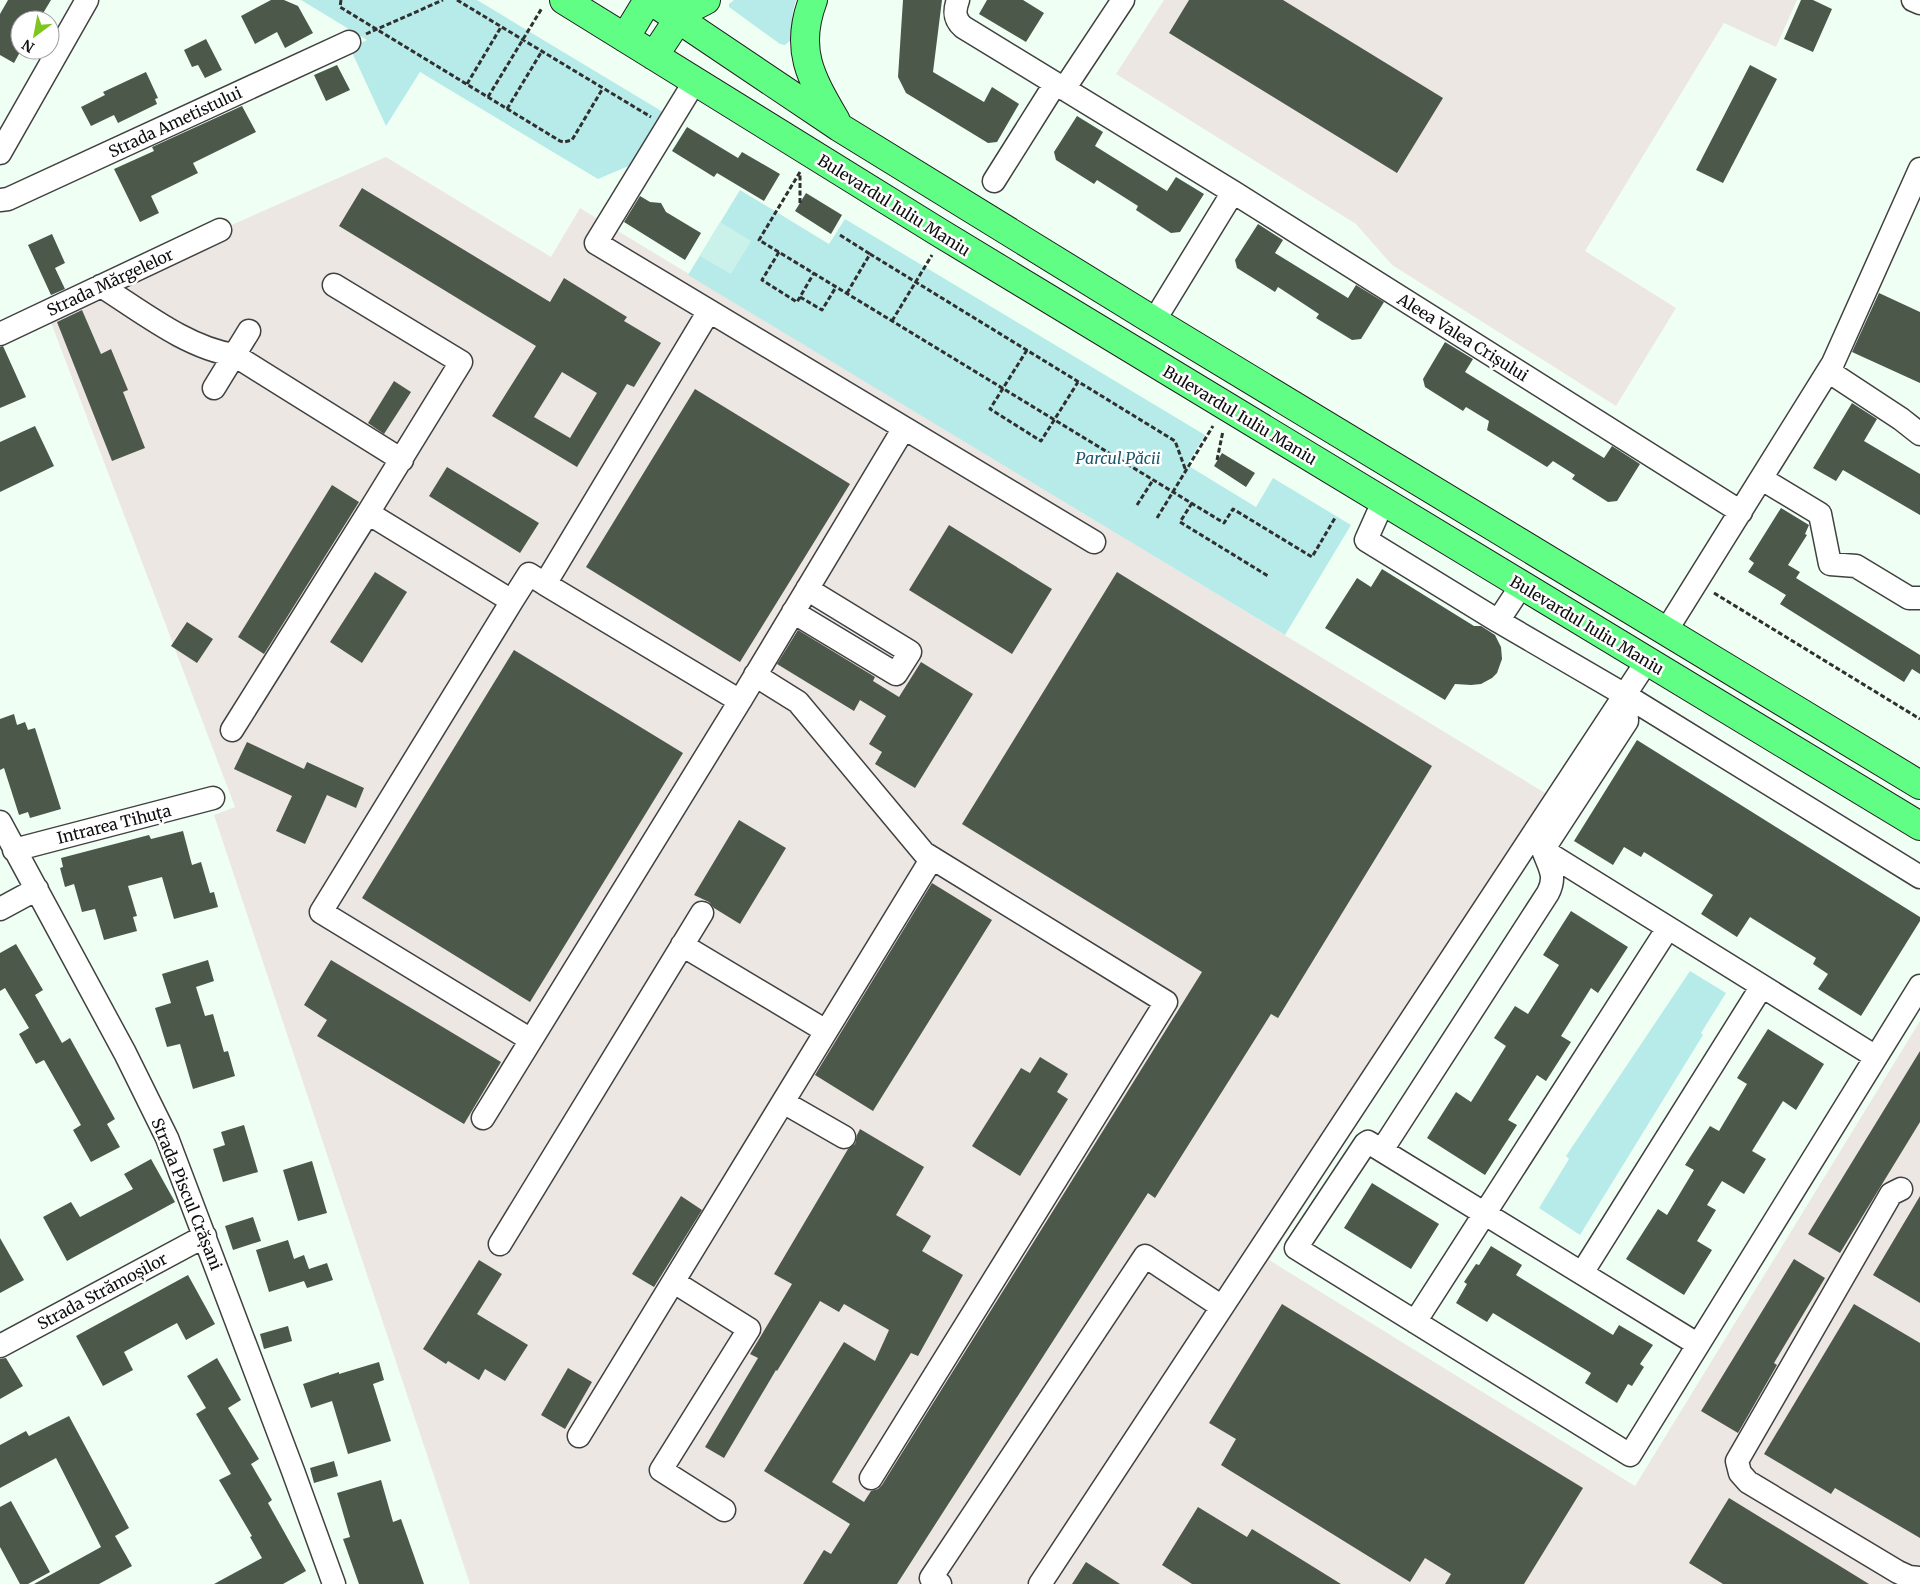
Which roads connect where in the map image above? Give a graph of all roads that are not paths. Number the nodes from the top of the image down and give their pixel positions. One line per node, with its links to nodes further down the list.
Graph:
1 (87, 0): 17 (street)
2 (564, 0): 11 (main road, Bulevardul Iuliu Maniu)
3 (649, 0): 10 (main road); 11 (main road)
4 (706, 0): 10 (main road)
5 (813, 0): 16 (main road)
6 (958, 0): 15 (street, Aleea Valea Crișului)
7 (1123, 0): 15 (street)
8 (1913, 0): 9 (street)
9 (1920, 3)
10 (678, 18): 13 (main road); 16 (main road)
11 (625, 38): 13 (main road, Bulevardul Iuliu Maniu)
12 (349, 42): 21 (street, Strada Ametistului)
13 (654, 56): 14 (main road, Bulevardul Iuliu Maniu)
14 (695, 81): 25 (street); 36 (main road, Bulevardul Iuliu Maniu)
15 (1060, 86): 19 (street); 20 (street, Aleea Valea Crișului)
16 (839, 127): 26 (main road)
17 (0, 152)
18 (1920, 170): 30 (street)
19 (994, 181)
20 (1232, 192): 26 (street); 37 (street, Aleea Valea Crișului)
21 (0, 200)
22 (220, 230): 24 (street, Strada Mărgelelor)
23 (334, 285): 34 (street)
24 (101, 286): 28 (street, Strada Mărgelelor); 29 (street)
25 (709, 311): 32 (street); 40 (street)
26 (1154, 321): 47 (main road)
27 (249, 331): 29 (street)
28 (0, 334)
29 (234, 355): 31 (street); 34 (street)
30 (1828, 371): 33 (street); 35 (street)
31 (214, 388)
32 (904, 428): 39 (street); 42 (street)
33 (1920, 434)
34 (402, 460): 38 (street)
35 (1762, 478): 37 (street); 43 (street)
36 (1383, 502): 41 (main road, Bulevardul Iuliu Maniu); 46 (street)
37 (1742, 512): 47 (street)
38 (368, 513): 44 (street); 52 (street)
39 (1094, 542)
40 (544, 584): 44 (street); 51 (street)
41 (1521, 586): 46 (street); 48 (main road, Bulevardul Iuliu Maniu)
42 (807, 589): 45 (street); 45 (street)
43 (1920, 598)
44 (510, 604): 69 (street)
45 (793, 612): 49 (street)
46 (1498, 621): 50 (street)
47 (1666, 631): 53 (main road)
48 (1647, 662): 50 (street); 56 (main road, Bulevardul Iuliu Maniu)
49 (755, 675): 51 (street); 59 (street)
50 (1625, 695): 58 (street); 60 (street); 81 (street)
51 (740, 701): 69 (street)
52 (232, 730)
53 (1920, 785)
54 (213, 798): 57 (street, Intrarea Tihuța)
55 (0, 822): 57 (street, Strada Piscul Crășani)
56 (1920, 826)
57 (14, 850): 61 (street, Strada Piscul Crășani)
58 (1543, 850): 64 (street); 74 (street)
59 (932, 858): 68 (street); 86 (street)
60 (1920, 877)
61 (37, 889): 62 (street); 77 (street, Strada Piscul Crășani)
62 (0, 909)
63 (702, 913): 65 (street)
64 (1668, 928): 66 (street); 76 (street)
65 (682, 945): 68 (street); 78 (street)
66 (1762, 986): 70 (street); 79 (street)
67 (1920, 986): 70 (street)
68 (826, 1031): 71 (street)
69 (531, 1040): 72 (street)
70 (1876, 1057): 83 (street)
71 (783, 1102): 73 (street); 80 (street)
72 (483, 1118)
73 (844, 1137)
74 (1382, 1150): 76 (street); 82 (street)
75 (1901, 1189): 88 (street)
76 (1485, 1213): 79 (street); 82 (street)
77 (205, 1236): 84 (street, Strada Strămoșilor); 89 (street, Strada Piscul Crășani)
78 (500, 1244)
79 (1582, 1273): 83 (street)
80 (674, 1282): 85 (street); 87 (street)
81 (1222, 1307): 90 (street); 91 (street)
82 (1415, 1322): 83 (street)
83 (1697, 1344)
84 (0, 1346)
85 (579, 1436)
86 (871, 1478)
87 (724, 1510)
88 (1920, 1578)
89 (334, 1584)
90 (940, 1584)
91 (1040, 1584)

